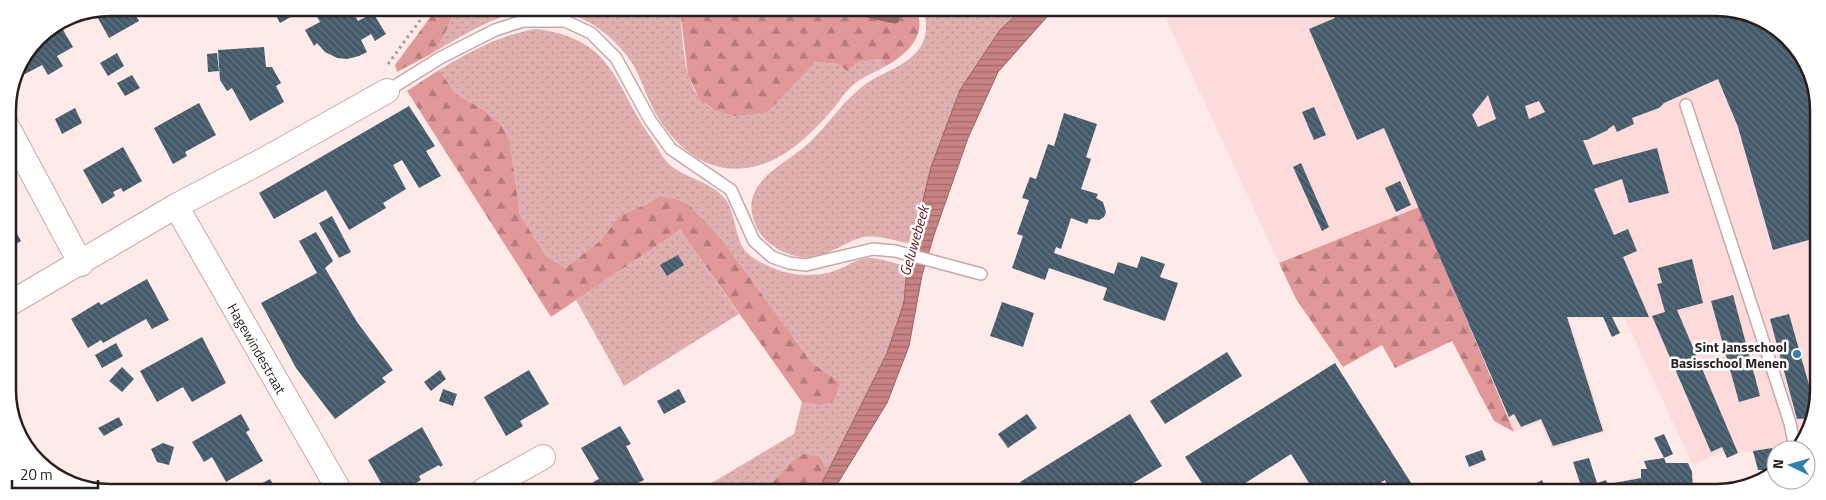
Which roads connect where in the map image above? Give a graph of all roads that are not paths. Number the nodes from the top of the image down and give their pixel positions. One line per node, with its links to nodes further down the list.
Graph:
1 (387, 91): 4 (street); 6 (lane)
2 (1686, 105): 8 (lane)
3 (16, 143): 5 (street)
4 (176, 206): 5 (street); 10 (street, Hagewindestraat)
5 (80, 264): 7 (street)
6 (981, 274)
7 (16, 300)
8 (1793, 440)
9 (543, 457): 11 (street)
10 (337, 484)
11 (495, 484)

